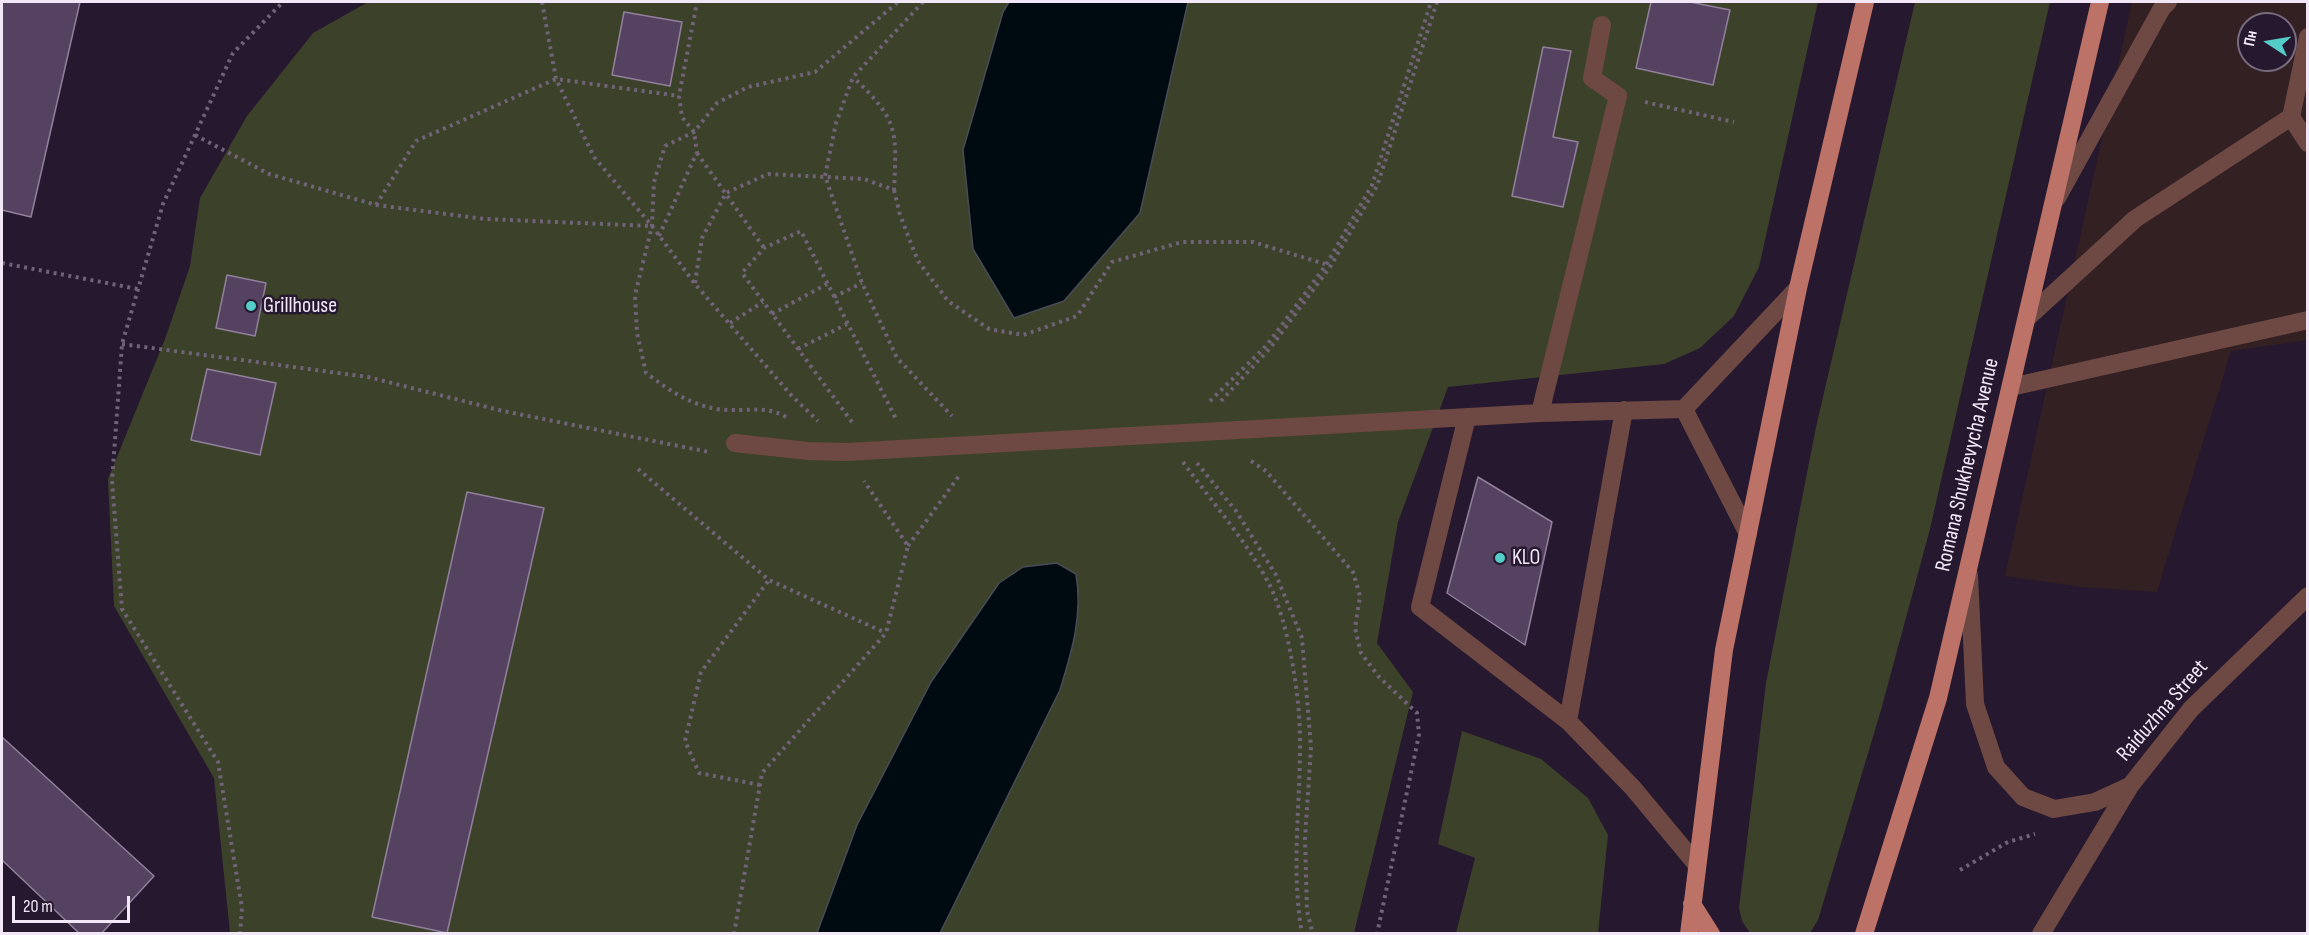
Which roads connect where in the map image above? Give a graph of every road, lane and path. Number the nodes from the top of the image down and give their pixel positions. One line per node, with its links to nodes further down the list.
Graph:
1 (283, 2): 20 (path)
2 (542, 2): 14 (path)
3 (697, 2): 15 (path)
4 (898, 2): 19 (path)
5 (923, 2): 13 (path)
6 (1431, 2): 32 (path)
7 (1437, 2): 56 (path)
8 (1865, 2): 36 (main road)
9 (2100, 2): 26 (main road, Romana Shukhevycha Avenue)
10 (2168, 2): 26 (street)
11 (1602, 25): 16 (street)
12 (2307, 37): 17 (street)
13 (853, 77): 23 (path); 24 (path)
14 (556, 80): 15 (path); 27 (path); 28 (path)
15 (679, 96): 19 (path)
16 (1618, 96): 18 (path); 51 (street)
17 (2291, 117): 21 (street); 41 (street)
18 (1734, 122)
19 (694, 132): 22 (path); 28 (path)
20 (195, 135): 27 (path); 37 (path)
21 (2307, 143)
22 (697, 153): 25 (path); 29 (path)
23 (825, 176): 24 (path); 25 (path); 33 (path)
24 (894, 189): 32 (path)
25 (726, 193): 30 (path); 34 (path)
26 (2055, 203): 41 (main road, Romana Shukhevycha Avenue)
27 (376, 205): 28 (path)
28 (652, 226): 29 (path); 59 (path)
29 (659, 236): 34 (path)
30 (764, 248): 35 (path); 39 (path)
31 (2, 263): 37 (path)
32 (1326, 265): 48 (path)
33 (862, 283): 38 (path); 58 (path)
34 (695, 284): 43 (path)
35 (827, 284): 38 (path); 40 (path)
36 (1798, 288): 49 (street); 64 (main road)
37 (138, 289): 45 (path)
38 (834, 297): 44 (path)
39 (763, 302): 40 (path); 43 (path)
40 (772, 314): 46 (path)
41 (2027, 318): 47 (main road, Romana Shukhevycha Avenue)
42 (2307, 320): 47 (street)
43 (730, 324): 54 (path)
44 (848, 324): 46 (path); 55 (path)
45 (122, 344): 60 (path); 76 (path)
46 (798, 349): 53 (path)
47 (2011, 387): 66 (main road, Romana Shukhevycha Avenue)
48 (1203, 408)
49 (1683, 409): 50 (street); 64 (street)
50 (1624, 410): 51 (street); 70 (street)
51 (1540, 413): 52 (street)
52 (1467, 417): 56 (street); 70 (street)
53 (853, 423)
54 (825, 427)
55 (902, 430)
56 (1192, 436): 58 (street); 78 (path); 79 (path)
57 (735, 443): 59 (street)
58 (973, 446): 59 (street); 65 (path)
59 (808, 451)
60 (715, 453)
61 (1247, 458): 80 (path)
62 (638, 469): 67 (path)
63 (857, 471): 65 (path)
64 (1748, 534): 73 (main road)
65 (908, 546): 69 (path)
66 (1968, 568): 72 (street, Raiduzhna Street); 75 (main road, Romana Shukhevycha Avenue)
67 (769, 580): 69 (path); 71 (path)
68 (2307, 596): 72 (street, Raiduzhna Street)
69 (886, 633): 71 (path)
70 (1568, 721): 73 (street)
71 (760, 785): 77 (path)
72 (2130, 786): 85 (street)
73 (1697, 865): 74 (main road)
74 (1692, 904): 81 (main road); 82 (main road)
75 (1871, 911): 83 (main road); 84 (main road, Romana Shukhevycha Avenue)
76 (240, 933)
77 (734, 933)
78 (1302, 933)
79 (1312, 933)
80 (1377, 933)
81 (1689, 933)
82 (1712, 933)
83 (1854, 933)
84 (1864, 933)
85 (2040, 933)

